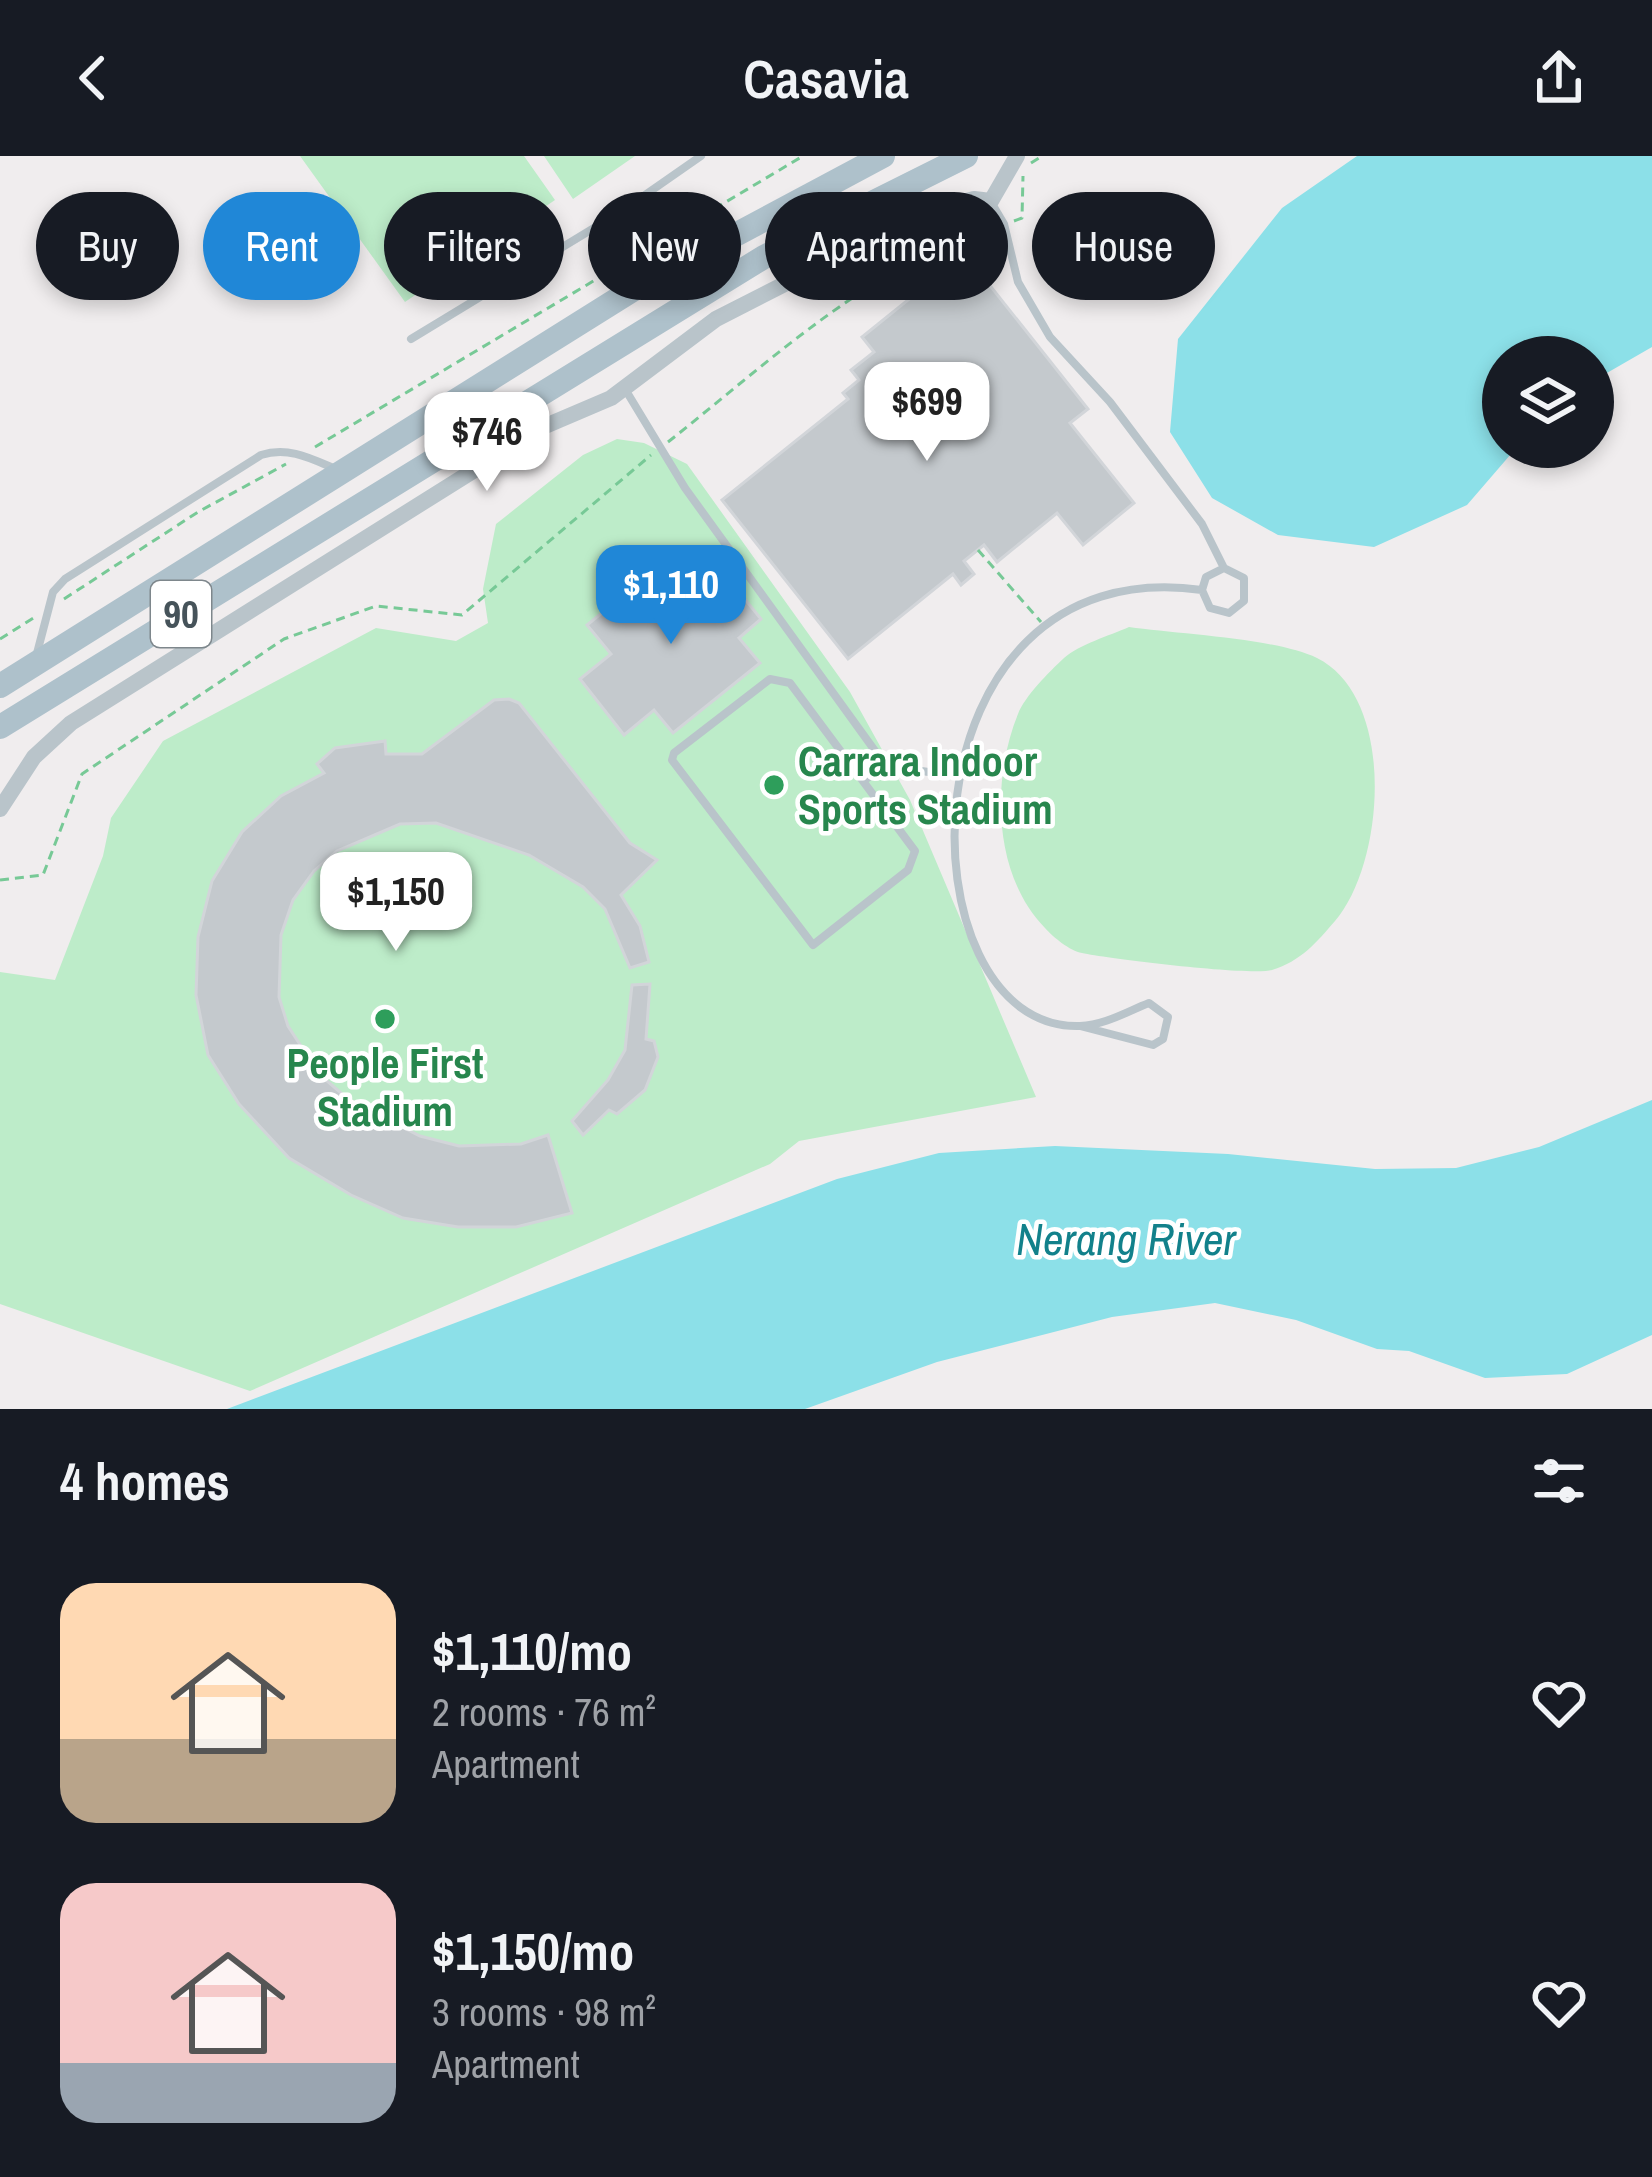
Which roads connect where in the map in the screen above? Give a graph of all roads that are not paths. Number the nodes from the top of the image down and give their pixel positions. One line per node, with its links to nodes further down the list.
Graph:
1 (701, 156): 8 (lane)
2 (883, 156): 10 (main road, 90)
3 (966, 156): 15 (main road, 90)
4 (1017, 156): 5 (street)
5 (996, 192)
6 (1008, 241): 11 (lane)
7 (765, 294): 9 (street)
8 (412, 339)
9 (624, 388): 16 (lane); 19 (street)
10 (342, 472): 13 (main road, 90); 13 (lane)
11 (1224, 568): 12 (lane); 12 (lane)
12 (1202, 590): 17 (lane)
13 (34, 664): 14 (main road, 90)
14 (0, 686)
15 (0, 727)
16 (886, 766): 17 (lane); 18 (lane)
17 (957, 776): 20 (lane)
18 (863, 782): 18 (lane)
19 (0, 809)
20 (1080, 1026): 20 (lane)

